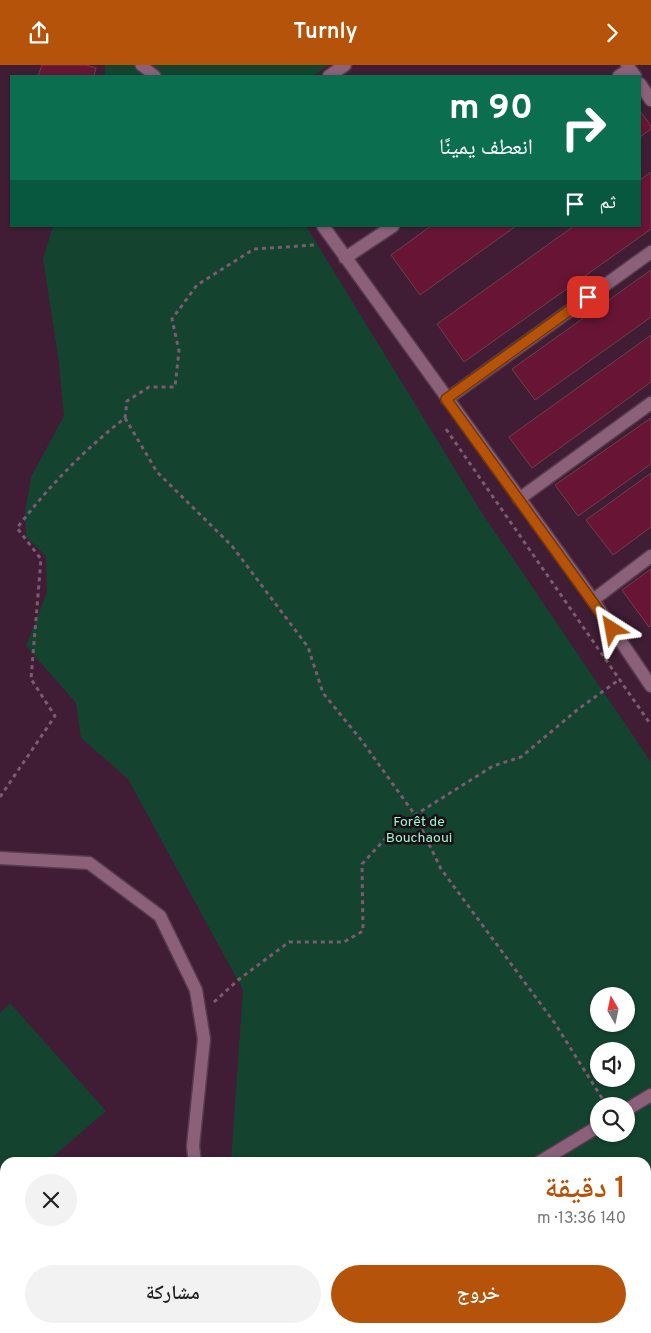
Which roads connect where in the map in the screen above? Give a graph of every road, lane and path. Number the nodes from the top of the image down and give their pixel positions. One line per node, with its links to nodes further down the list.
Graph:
1 (141, 65): 3 (lane)
2 (345, 65): 4 (street)
3 (154, 75)
4 (330, 75)
5 (641, 85): 6 (street)
6 (651, 100)
7 (324, 227): 11 (street)
8 (392, 227): 11 (street)
9 (320, 245): 14 (path)
10 (651, 252): 12 (street)
11 (345, 258): 12 (street)
12 (446, 399): 16 (street)
13 (651, 403): 16 (street)
14 (125, 418): 22 (path); 23 (path)
15 (444, 427): 19 (path)
16 (519, 499): 18 (street)
17 (651, 556): 18 (street)
18 (593, 600): 20 (street)
19 (620, 679): 21 (path); 23 (path)
20 (651, 686)
21 (651, 725)
22 (0, 797)
23 (414, 815): 25 (path); 27 (path)
24 (0, 858): 25 (street)
25 (200, 1014): 30 (street)
26 (651, 1095): 28 (street)
27 (601, 1097)
28 (635, 1105)
29 (590, 1131): 31 (street)
30 (195, 1157)
31 (548, 1157)

